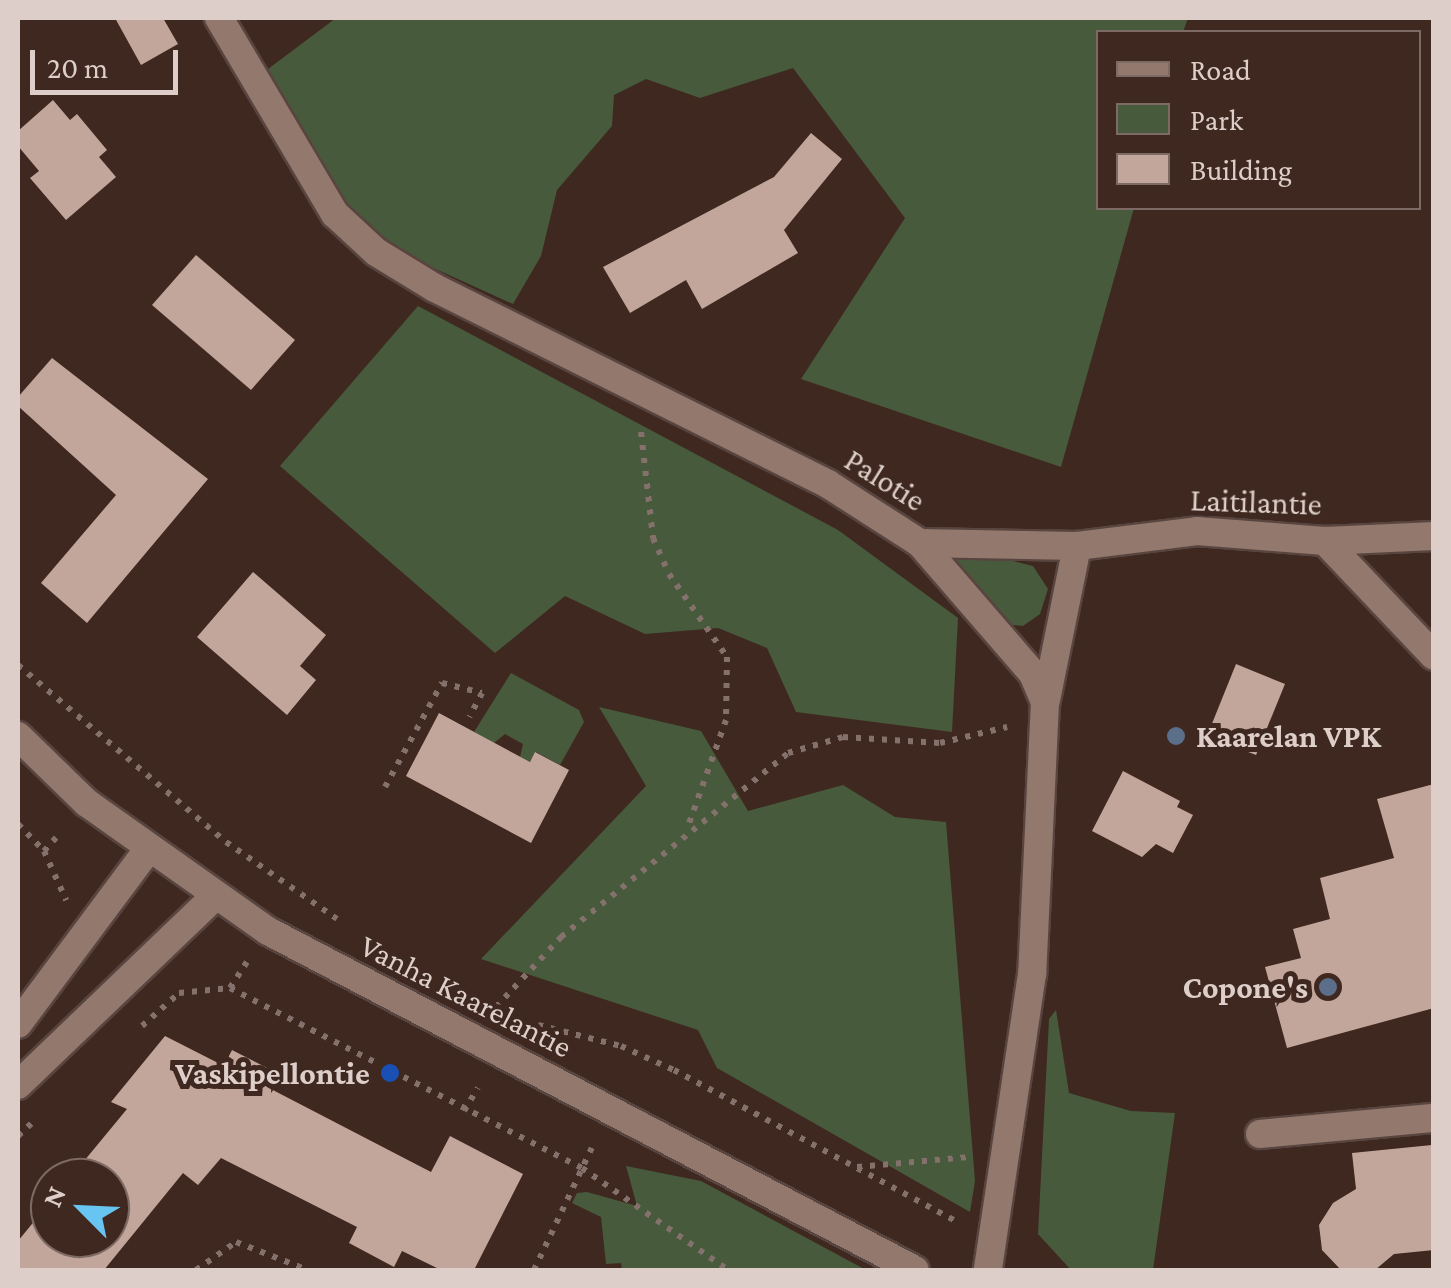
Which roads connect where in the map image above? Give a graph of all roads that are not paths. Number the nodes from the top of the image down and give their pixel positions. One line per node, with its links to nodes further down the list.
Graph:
1 (219, 18): 4 (street, Palotie)
2 (1434, 536): 3 (street, Laitilantie)
3 (1326, 541): 5 (street, Laitilantie); 6 (street)
4 (920, 543): 5 (street, Laitilantie); 7 (street, Palotie)
5 (1077, 546): 7 (street)
6 (1434, 656)
7 (1046, 702): 15 (street)
8 (18, 736): 9 (street, Vanha Kaarelantie)
9 (149, 848): 10 (street, Vanha Kaarelantie); 11 (street)
10 (215, 896): 12 (street); 16 (street, Vanha Kaarelantie)
11 (18, 1024)
12 (18, 1086)
13 (1434, 1118): 14 (street)
14 (1260, 1134)
15 (992, 1258)
16 (915, 1270)

